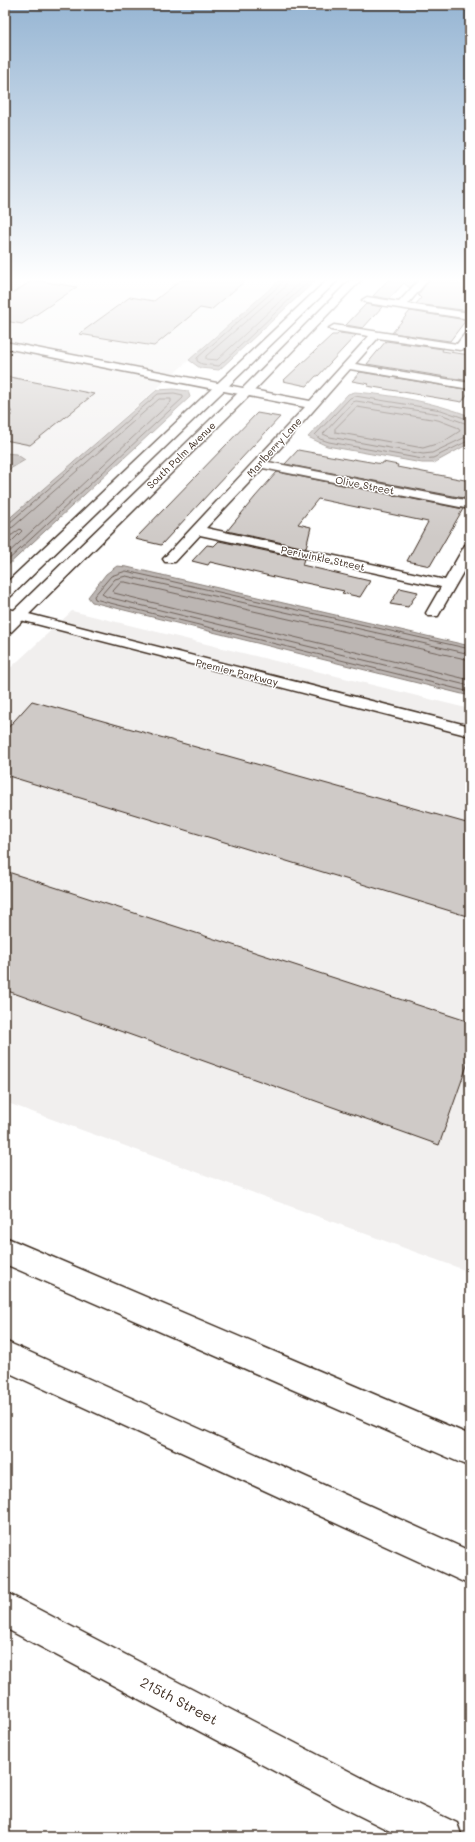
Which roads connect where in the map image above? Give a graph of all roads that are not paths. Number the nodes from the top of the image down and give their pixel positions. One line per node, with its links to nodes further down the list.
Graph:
1 (115, 366): 5 (street)
2 (241, 366): 5 (main road, South Palm Avenue)
3 (272, 366): 7 (main road, South Palm Avenue)
4 (349, 366): 6 (street); 8 (street, Marlberry Lane)
5 (224, 382): 7 (street); 15 (main road, South Palm Avenue)
6 (470, 386)
7 (250, 388): 8 (street); 17 (main road, South Palm Avenue)
8 (315, 401): 9 (street, Marlberry Lane)
9 (260, 464): 10 (street, Olive Street); 11 (street, Marlberry Lane)
10 (470, 505)
11 (196, 530): 13 (street, Marlberry Lane); 14 (street, Periwinkle Street)
12 (470, 548): 14 (street)
13 (170, 559)
14 (449, 585): 16 (street)
15 (5, 593)
16 (433, 613)
17 (11, 614): 18 (main road, South Palm Avenue); 19 (street, Premier Parkway)
18 (5, 628)
19 (470, 731)
20 (5, 1250): 22 (main road)
21 (5, 1356): 23 (main road)
22 (470, 1451)
23 (470, 1568)
24 (5, 1609): 25 (main road, 215th Street)
25 (353, 1793): 26 (main road, 215th Street); 27 (main road, 215th Street)
26 (424, 1837)
27 (443, 1837)

